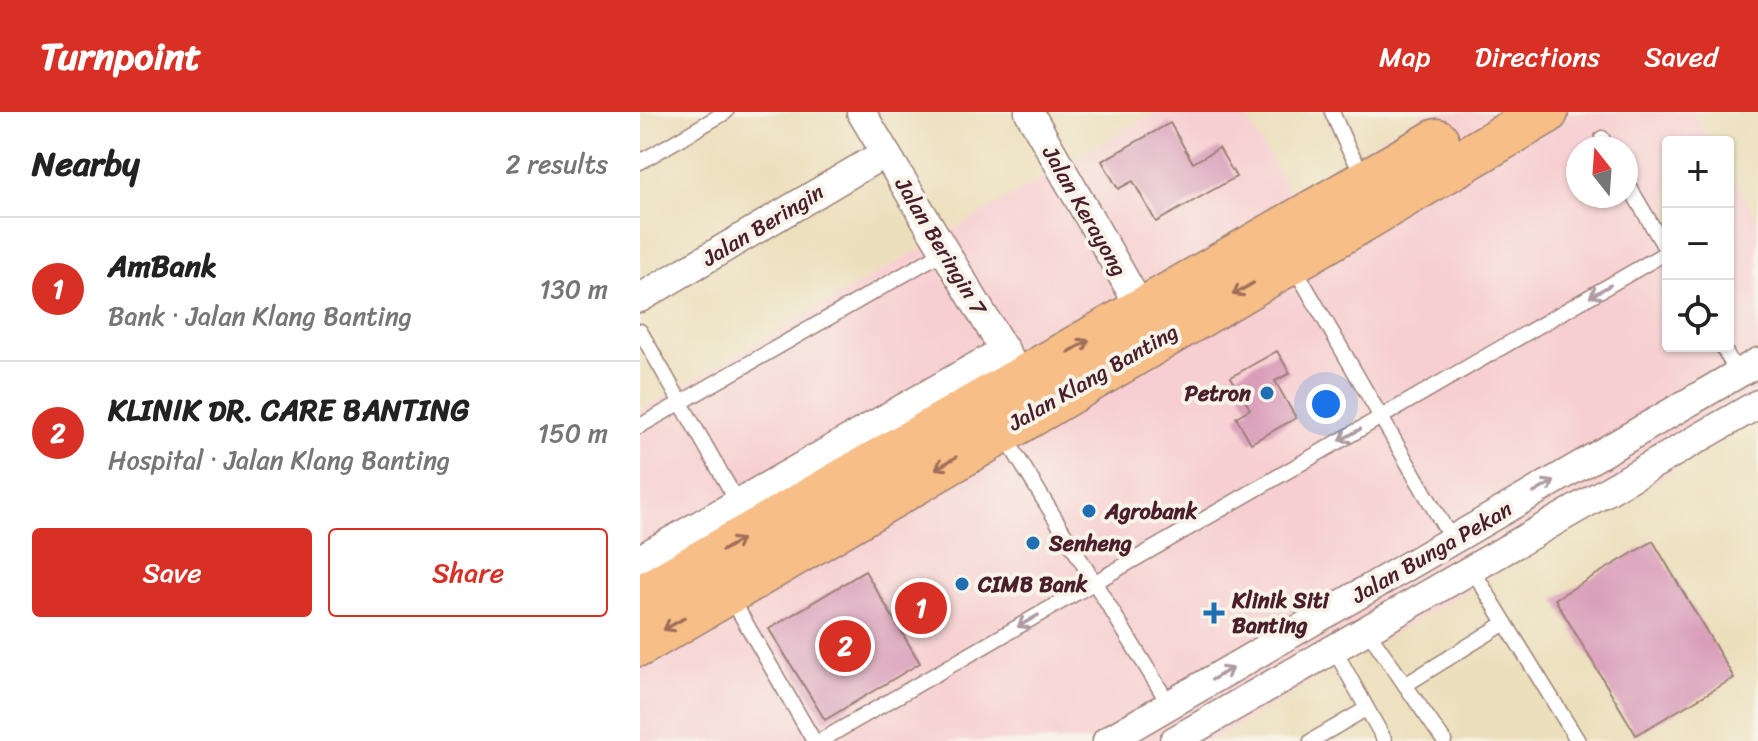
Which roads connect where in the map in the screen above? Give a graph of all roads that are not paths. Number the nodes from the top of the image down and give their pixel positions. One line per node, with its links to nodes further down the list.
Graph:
1 (726, 112): 8 (lane)
2 (861, 112): 7 (street, Jalan Beringin 7)
3 (1029, 112): 16 (street, Jalan Kerayong)
4 (1332, 112): 9 (lane)
5 (1488, 112): 9 (highway, Jalan Klang Banting)
6 (1546, 112): 9 (highway, Jalan Klang Banting)
7 (885, 153): 12 (street, Jalan Beringin 7); 15 (street, Jalan Beringin)
8 (640, 162)
9 (1374, 194): 14 (highway, Jalan Klang Banting); 16 (highway, Jalan Klang Banting)
10 (1638, 202): 11 (lane)
11 (1662, 243)
12 (945, 251): 19 (street, Jalan Beringin 7); 21 (lane)
13 (1662, 256): 23 (lane, one-way to 23)
14 (1290, 261): 23 (lane); 25 (highway, Jalan Klang Banting, one-way to 25)
15 (640, 298)
16 (1142, 310): 19 (highway, Jalan Klang Banting, one-way to 16)
17 (640, 331): 21 (lane)
18 (1729, 352): 20 (lane)
19 (1013, 365): 26 (street); 32 (highway, Jalan Klang Banting, one-way to 19)
20 (1748, 368): 27 (street, Jalan Bunga Pekan, one-way to 20)
21 (681, 403): 24 (lane); 26 (lane)
22 (1758, 404): 29 (street, Jalan Bunga Pekan)
23 (1381, 417): 27 (lane); 30 (lane, one-way to 30)
24 (640, 426)
25 (1001, 431): 30 (lane); 31 (highway, Jalan Klang Banting, one-way to 31)
26 (738, 503): 28 (street)
27 (1452, 540): 38 (street, Jalan Bunga Pekan, one-way to 27)
28 (640, 559)
29 (1472, 569): 33 (lane); 34 (street, Jalan Bunga Pekan)
30 (1094, 583): 38 (lane); 40 (lane, one-way to 40)
31 (728, 592): 35 (highway, Jalan Klang Banting, one-way to 35); 40 (lane)
32 (640, 598)
33 (1505, 623): 37 (lane); 46 (lane)
34 (1367, 630): 36 (street, Jalan Bunga Pekan); 37 (lane)
35 (640, 644)
36 (1334, 649): 39 (lane); 42 (street, Jalan Bunga Pekan)
37 (1405, 685): 45 (lane)
38 (1169, 704): 41 (street, Jalan Bunga Pekan)
39 (1366, 709): 43 (lane); 44 (lane)
40 (817, 741)
41 (1107, 741)
42 (1174, 741)
43 (1311, 741)
44 (1385, 741)
45 (1444, 741)
46 (1578, 741)

